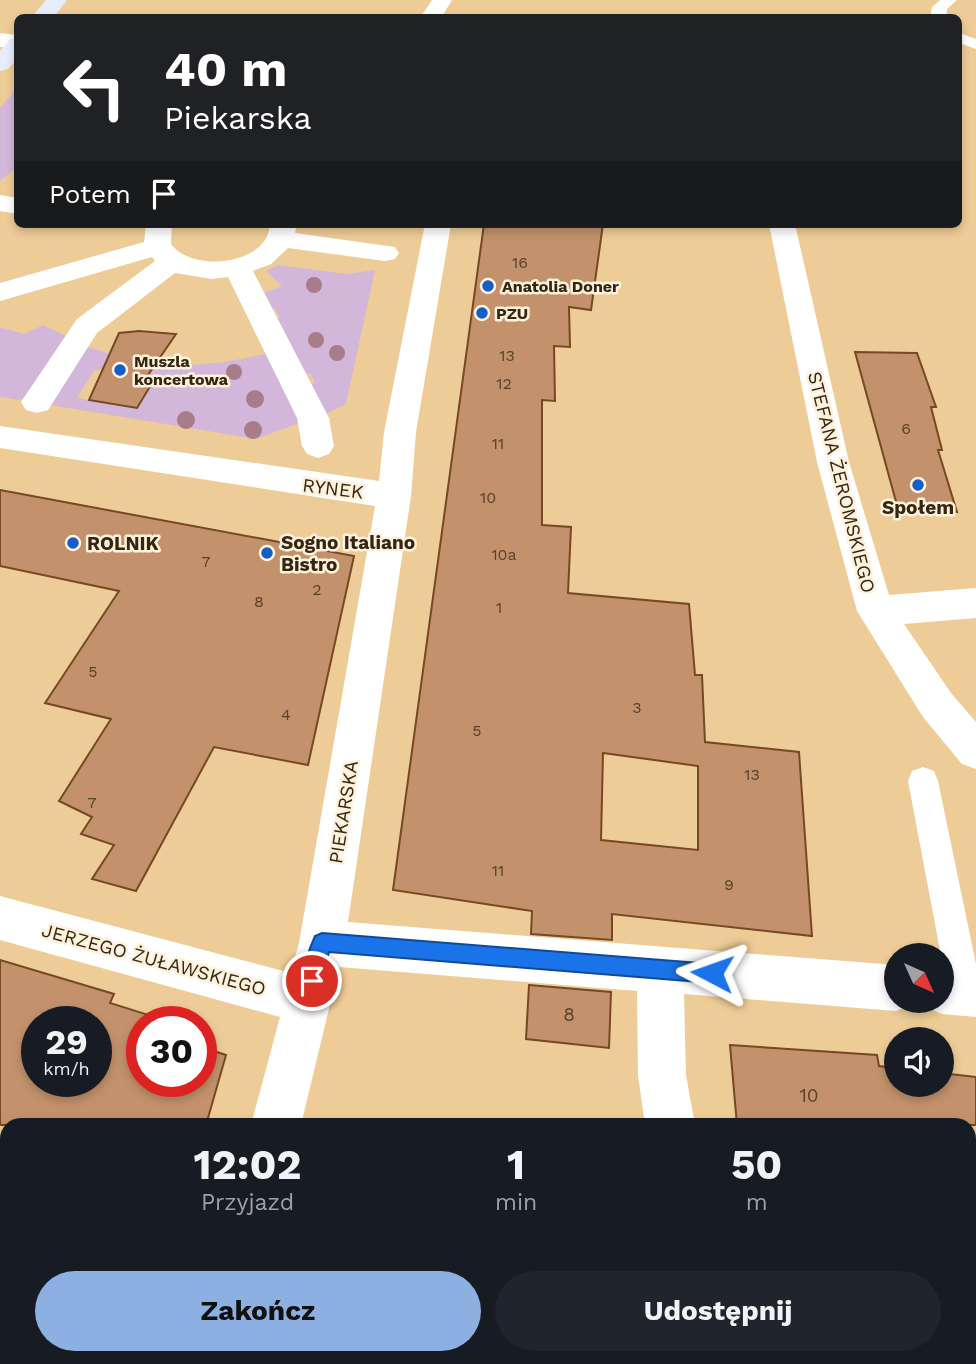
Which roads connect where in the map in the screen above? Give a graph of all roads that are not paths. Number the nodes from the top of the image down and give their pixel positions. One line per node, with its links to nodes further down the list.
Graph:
1 (57, 0): 3 (street)
2 (949, 0): 4 (lane)
3 (45, 14)
4 (939, 14)
5 (14, 48): 6 (street)
6 (0, 64)
7 (437, 228): 17 (street)
8 (783, 228): 19 (street, STEFANA ŻEROMSKIEGO)
9 (283, 231): 11 (street); 12 (street)
10 (163, 244): 12 (street); 13 (street); 14 (street)
11 (385, 253)
12 (237, 267): 15 (street)
13 (0, 292)
14 (37, 402)
15 (321, 434)
16 (0, 438): 17 (street, RYNEK)
17 (394, 496): 23 (street, PIEKARSKA)
18 (976, 603): 19 (street)
19 (875, 611): 20 (street, STEFANA ŻEROMSKIEGO)
20 (976, 751)
21 (922, 781): 26 (lane)
22 (0, 918): 27 (street, JERZEGO ŻUŁAWSKIEGO)
23 (322, 943): 24 (street); 27 (street, PIEKARSKA)
24 (660, 969): 25 (street); 29 (street)
25 (884, 987)
26 (961, 993)
27 (307, 1001): 28 (street, PIEKARSKA)
28 (278, 1118)
29 (669, 1118)

